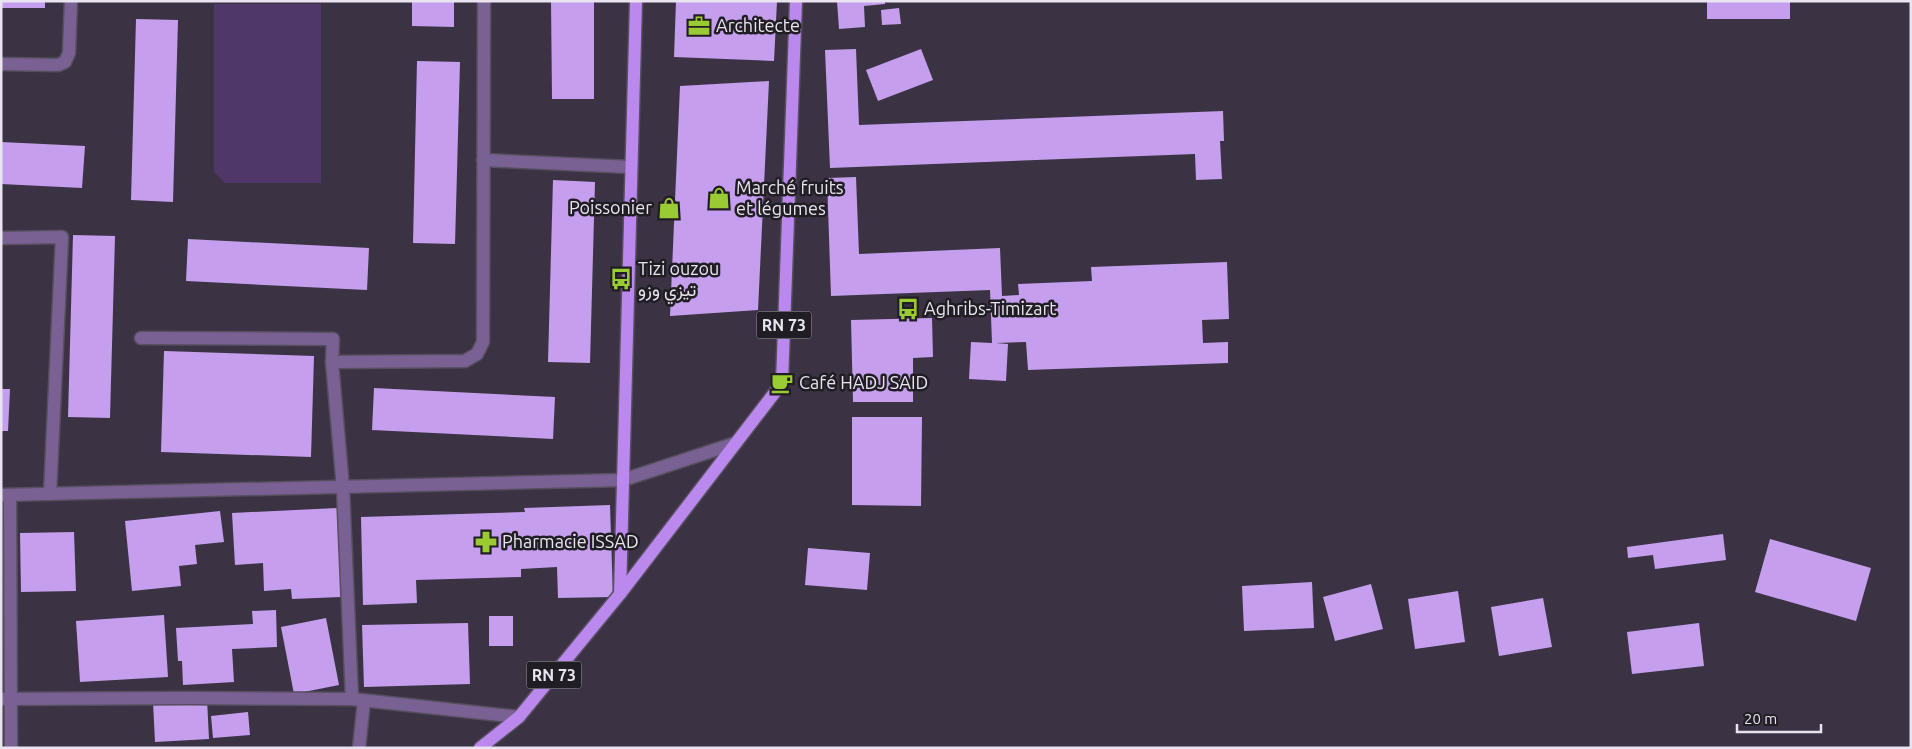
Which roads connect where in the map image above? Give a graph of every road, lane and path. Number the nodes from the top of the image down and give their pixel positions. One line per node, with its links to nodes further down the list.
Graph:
1 (70, 1): 5 (street)
2 (484, 1): 6 (street)
3 (636, 1): 7 (main road)
4 (796, 1): 11 (main road, RN 73)
5 (1, 64)
6 (483, 160): 7 (street); 10 (street)
7 (631, 167): 12 (main road)
8 (1, 238): 14 (street)
9 (141, 338): 10 (street)
10 (332, 362): 13 (street)
11 (736, 443): 12 (street); 16 (main road, RN 73)
12 (623, 480): 13 (street); 16 (main road)
13 (343, 488): 14 (street); 18 (street)
14 (50, 494): 15 (street)
15 (6, 495): 17 (street)
16 (620, 594): 19 (main road, RN 73)
17 (6, 699): 18 (street); 20 (street)
18 (358, 700): 19 (street); 21 (street)
19 (519, 717): 22 (main road, RN 73)
20 (11, 748)
21 (359, 748)
22 (480, 748)

